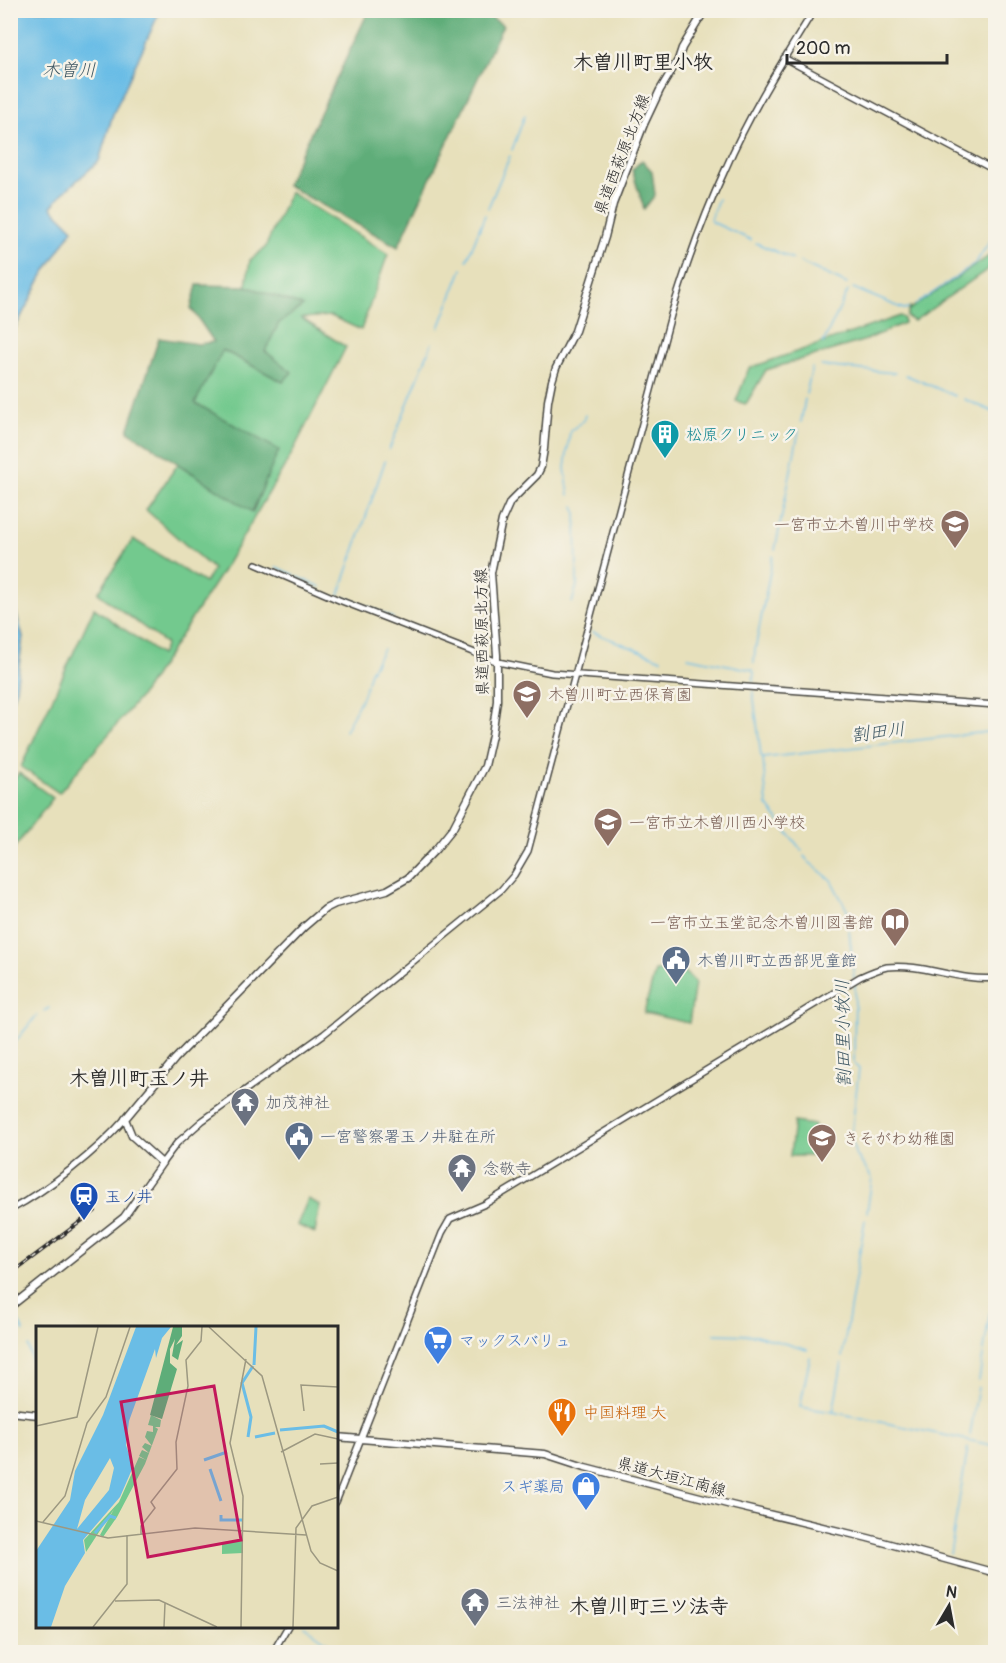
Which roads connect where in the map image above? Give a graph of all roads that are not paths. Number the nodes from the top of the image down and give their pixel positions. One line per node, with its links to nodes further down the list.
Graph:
1 (705, 10): 6 (main road, 県道西萩原北方線)
2 (814, 10): 3 (street)
3 (784, 58): 4 (street); 7 (street)
4 (996, 171)
5 (256, 564): 6 (street)
6 (498, 662): 7 (street); 10 (main road, 県道西萩原北方線)
7 (574, 676): 8 (street); 11 (street)
8 (996, 705)
9 (996, 978): 17 (street)
10 (125, 1119): 11 (main road); 12 (street)
11 (162, 1163): 13 (main road)
12 (10, 1210)
13 (10, 1307)
14 (10, 1412): 15 (main road)
15 (36, 1415)
16 (338, 1437): 17 (main road, 県道大垣江南線)
17 (361, 1439): 18 (street); 19 (main road, 県道大垣江南線)
18 (338, 1497)
19 (996, 1573)
20 (287, 1627): 21 (street)
21 (273, 1653)

